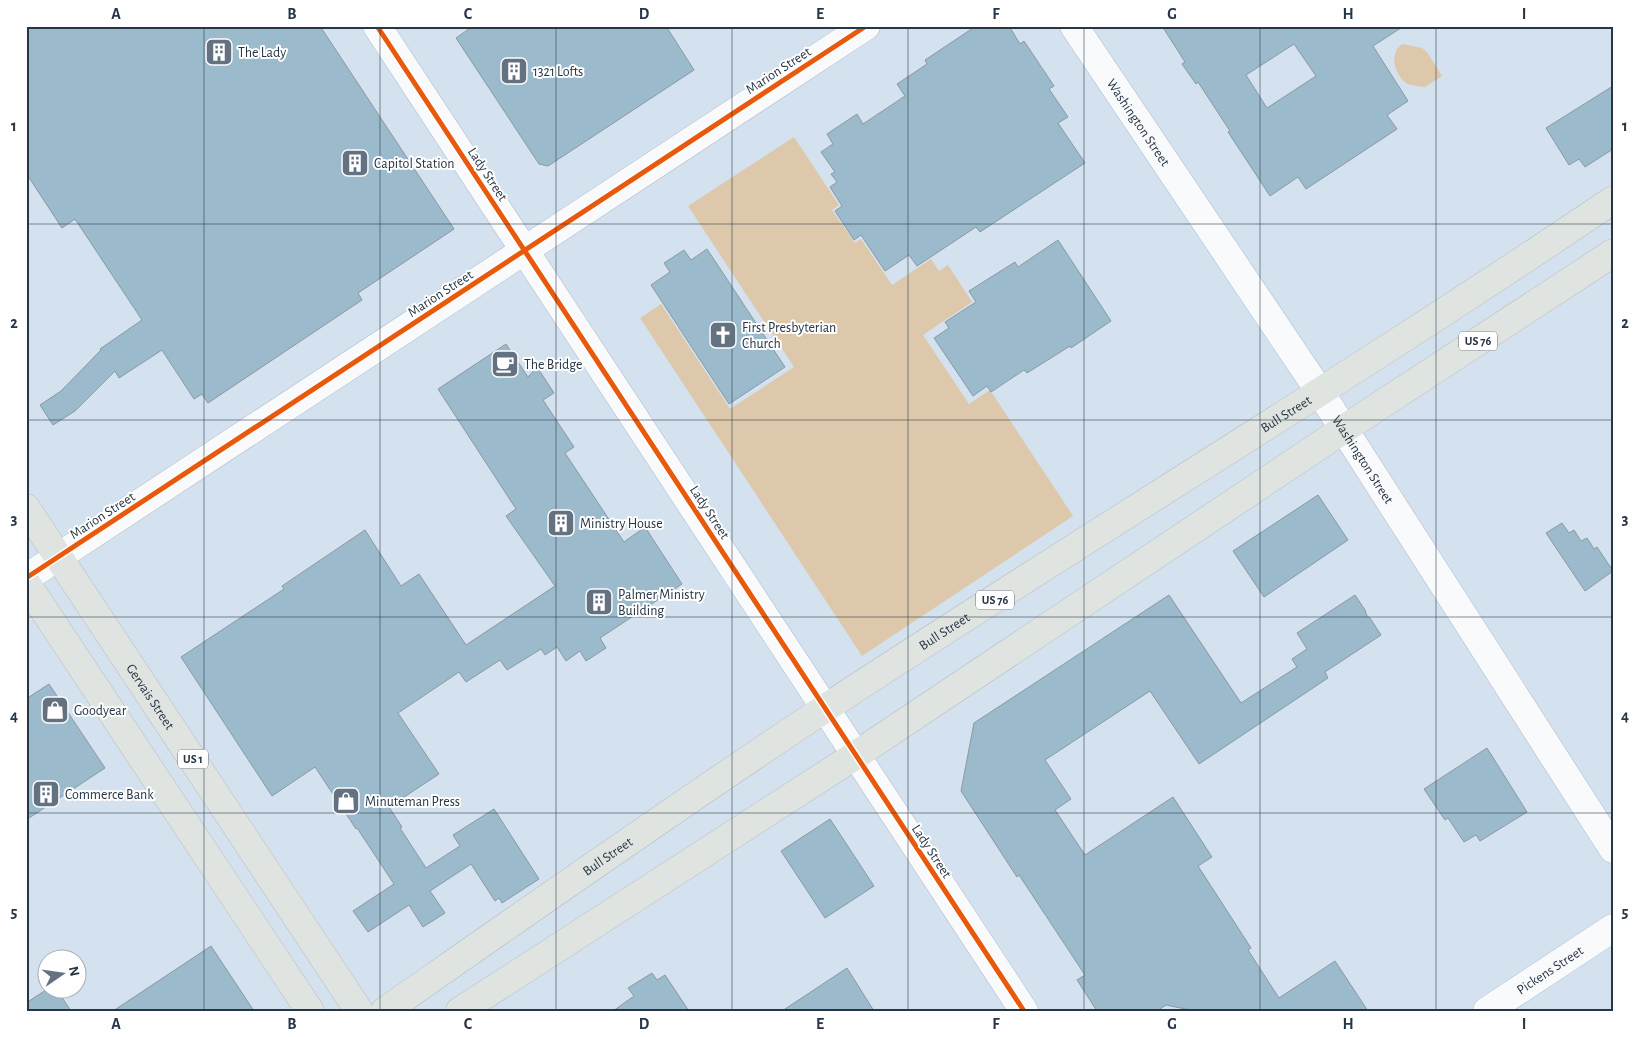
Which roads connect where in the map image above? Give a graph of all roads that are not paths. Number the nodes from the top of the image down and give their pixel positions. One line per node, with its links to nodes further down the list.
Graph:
1 (378, 26): 5 (street, Lady Street)
2 (866, 26): 5 (street, Marion Street)
3 (1074, 26): 7 (street, Washington Street)
4 (1613, 200): 7 (main road, Bull Street / US 76)
5 (525, 250): 10 (street, Marion Street); 13 (street, Lady Street)
6 (1613, 254): 8 (main road, US 76)
7 (1320, 392): 8 (street, Washington Street); 13 (main road, Bull Street / US 76)
8 (1344, 429): 14 (main road, US 76); 15 (street, Washington Street)
9 (26, 508): 10 (main road, Gervais Street / US 1)
10 (58, 557): 11 (street, Marion Street); 18 (main road, Gervais Street / US 1)
11 (26, 578)
12 (26, 583): 17 (main road)
13 (826, 708): 14 (street, Lady Street); 19 (main road, Bull Street / US 76)
14 (856, 755): 20 (main road, US 76); 21 (street, Lady Street)
15 (1613, 849)
16 (1613, 928): 22 (street, Pickens Street)
17 (310, 1011)
18 (359, 1011)
19 (385, 1011)
20 (460, 1011)
21 (1024, 1011)
22 (1487, 1011)

